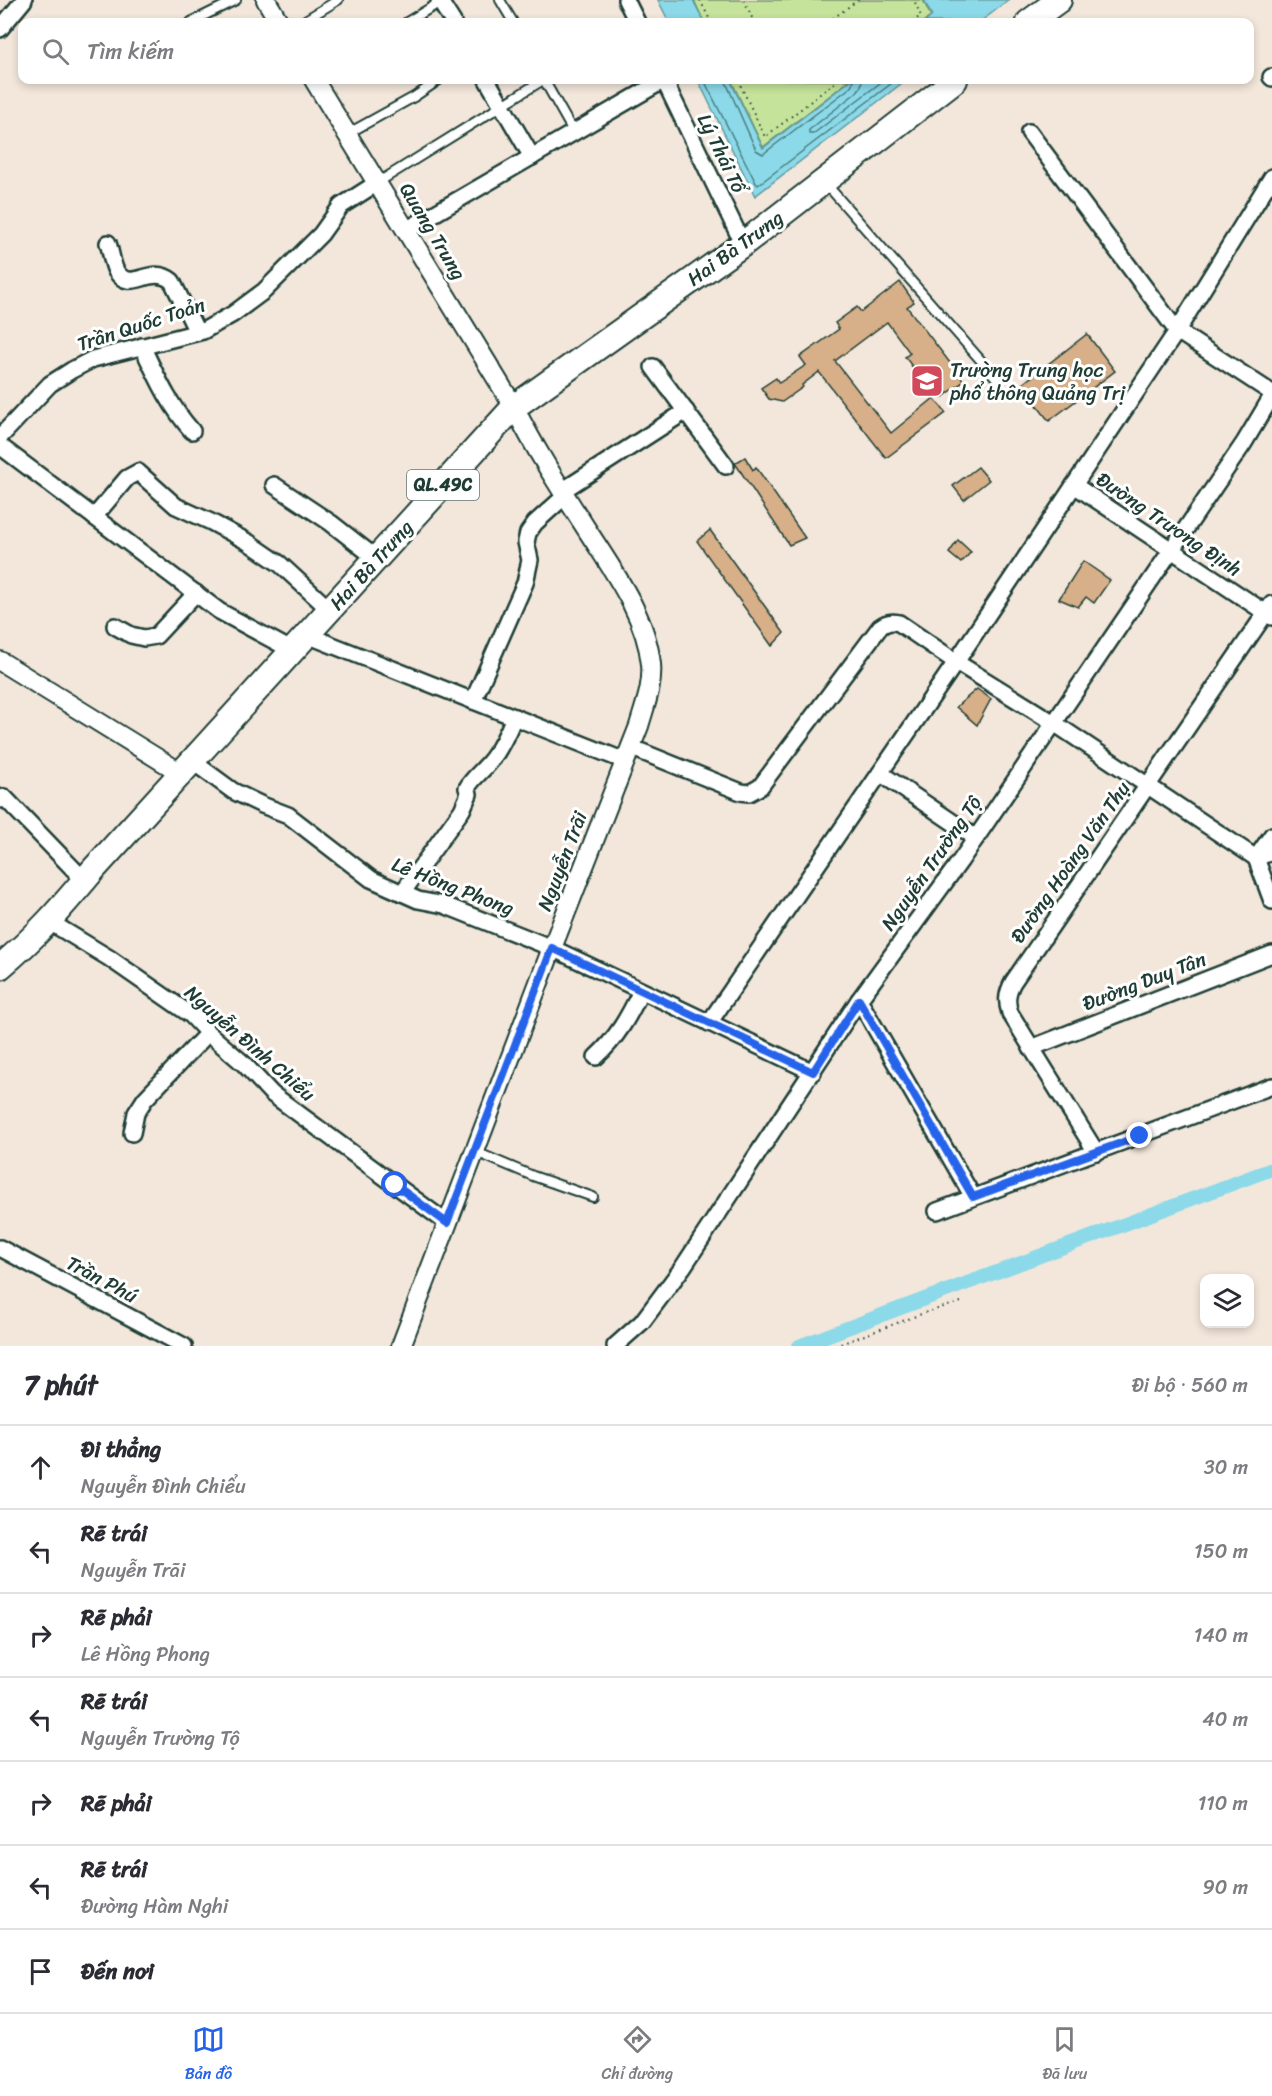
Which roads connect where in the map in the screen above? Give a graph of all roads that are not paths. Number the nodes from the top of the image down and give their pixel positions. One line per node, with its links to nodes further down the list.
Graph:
1 (24, 0): 17 (street)
2 (236, 0): 9 (lane)
3 (266, 0): 10 (street)
4 (338, 0): 11 (lane)
5 (500, 0): 14 (lane)
6 (626, 0): 15 (street)
7 (1059, 0): 16 (main road)
8 (441, 1): 12 (lane); 13 (street)
9 (199, 18)
10 (277, 18)
11 (309, 18)
12 (413, 18)
13 (451, 18)
14 (511, 18)
15 (635, 18)
16 (1034, 18)
17 (0, 29)
18 (316, 84): 29 (street, Quang Trung)
19 (433, 84): 29 (lane)
20 (489, 84): 26 (street)
21 (538, 84): 26 (lane)
22 (546, 84): 28 (lane)
23 (657, 84): 28 (street)
24 (666, 84): 36 (street, Lý Thái Tổ)
25 (950, 84): 32 (main road, Hai Bà Trưng / QL.49C)
26 (502, 106): 30 (street); 33 (lane)
27 (1029, 132): 37 (street)
28 (573, 133): 30 (street)
29 (347, 134): 33 (street, Quang Trung)
30 (532, 157): 34 (street)
31 (1272, 177): 37 (street)
32 (824, 181): 36 (main road, Hai Bà Trưng / QL.49C); 41 (lane)
33 (377, 183): 34 (street, Quang Trung); 38 (street, Trần Quốc Toản)
34 (406, 230): 43 (street, Quang Trung)
35 (108, 243): 38 (street)
36 (742, 244): 43 (main road, Hai Bà Trưng / QL.49C)
37 (1177, 331): 42 (street); 50 (street)
38 (197, 332): 39 (street, Trần Quốc Toản)
39 (142, 346): 45 (street); 46 (street, Trần Quốc Toản)
40 (653, 367): 44 (street)
41 (998, 380)
42 (1272, 395): 53 (street, Nguyễn Trường Tộ)
43 (514, 407): 51 (street, Nguyễn Trãi); 54 (main road, Hai Bà Trưng / QL.49C)
44 (686, 411): 48 (street); 51 (street)
45 (192, 431)
46 (0, 437)
47 (0, 446): 52 (street)
48 (726, 466)
49 (274, 485): 54 (street)
50 (1074, 485): 53 (street, Đường Trương Định); 61 (street)
51 (564, 493): 62 (street); 65 (street, Nguyễn Trãi)
52 (94, 517): 55 (street); 56 (street)
53 (1171, 550): 57 (street, Đường Trương Định); 64 (street, Nguyễn Trường Tộ)
54 (377, 559): 56 (main road, Hai Bà Trưng / QL.49C)
55 (196, 593): 58 (street); 59 (street)
56 (330, 610): 59 (main road, Hai Bà Trưng / QL.49C)
57 (1270, 611): 68 (street, Đường Hoàng Văn Thụ)
58 (115, 626)
59 (300, 643): 62 (street); 66 (main road, Hai Bà Trưng / QL.49C)
60 (0, 661): 66 (street, Lê Hồng Phong)
61 (956, 662): 64 (street); 65 (street); 67 (street)
62 (473, 701): 63 (street)
63 (514, 717): 65 (street); 75 (street)
64 (1054, 723): 68 (street); 71 (street, Nguyễn Trường Tộ)
65 (628, 754): 78 (street, Nguyễn Trãi)
66 (187, 767): 74 (main road, Hai Bà Trưng / QL.49C); 75 (street, Lê Hồng Phong)
67 (880, 773): 71 (street); 83 (street)
68 (1148, 787): 73 (street); 85 (street, Đường Hoàng Văn Thụ)
69 (0, 800): 74 (street)
70 (1272, 835): 73 (street)
71 (976, 838): 82 (street, Nguyễn Trường Tộ)
72 (1272, 852): 73 (street)
73 (1256, 858): 76 (street)
74 (84, 880): 77 (main road, Hai Bà Trưng / QL.49C)
75 (402, 893): 78 (street, Lê Hồng Phong)
76 (1272, 901)
77 (50, 922): 80 (main road, Hai Bà Trưng / QL.49C); 84 (street, Nguyễn Đình Chiểu)
78 (552, 948): 81 (street, Lê Hồng Phong); 90 (street, Nguyễn Trãi)
79 (1272, 954): 85 (street, Đường Duy Tân)
80 (0, 967)
81 (641, 991): 83 (street, Lê Hồng Phong); 86 (street)
82 (859, 1000): 87 (street, Nguyễn Trường Tộ); 93 (street)
83 (710, 1023): 87 (street, Lê Hồng Phong)
84 (208, 1033): 89 (street); 95 (street, Nguyễn Đình Chiểu)
85 (1031, 1048): 91 (street, Đường Hoàng Văn Thụ)
86 (596, 1057)
87 (813, 1072): 99 (street, Nguyễn Trường Tộ)
88 (1272, 1086): 91 (street)
89 (132, 1133)
90 (475, 1152): 92 (lane); 95 (street, Nguyễn Trãi)
91 (1096, 1152): 93 (street)
92 (592, 1197)
93 (973, 1197): 94 (street)
94 (937, 1211)
95 (447, 1223): 98 (street, Nguyễn Trãi)
96 (0, 1248): 97 (street, Trần Phú)
97 (184, 1346)
98 (401, 1346)
99 (615, 1346)

